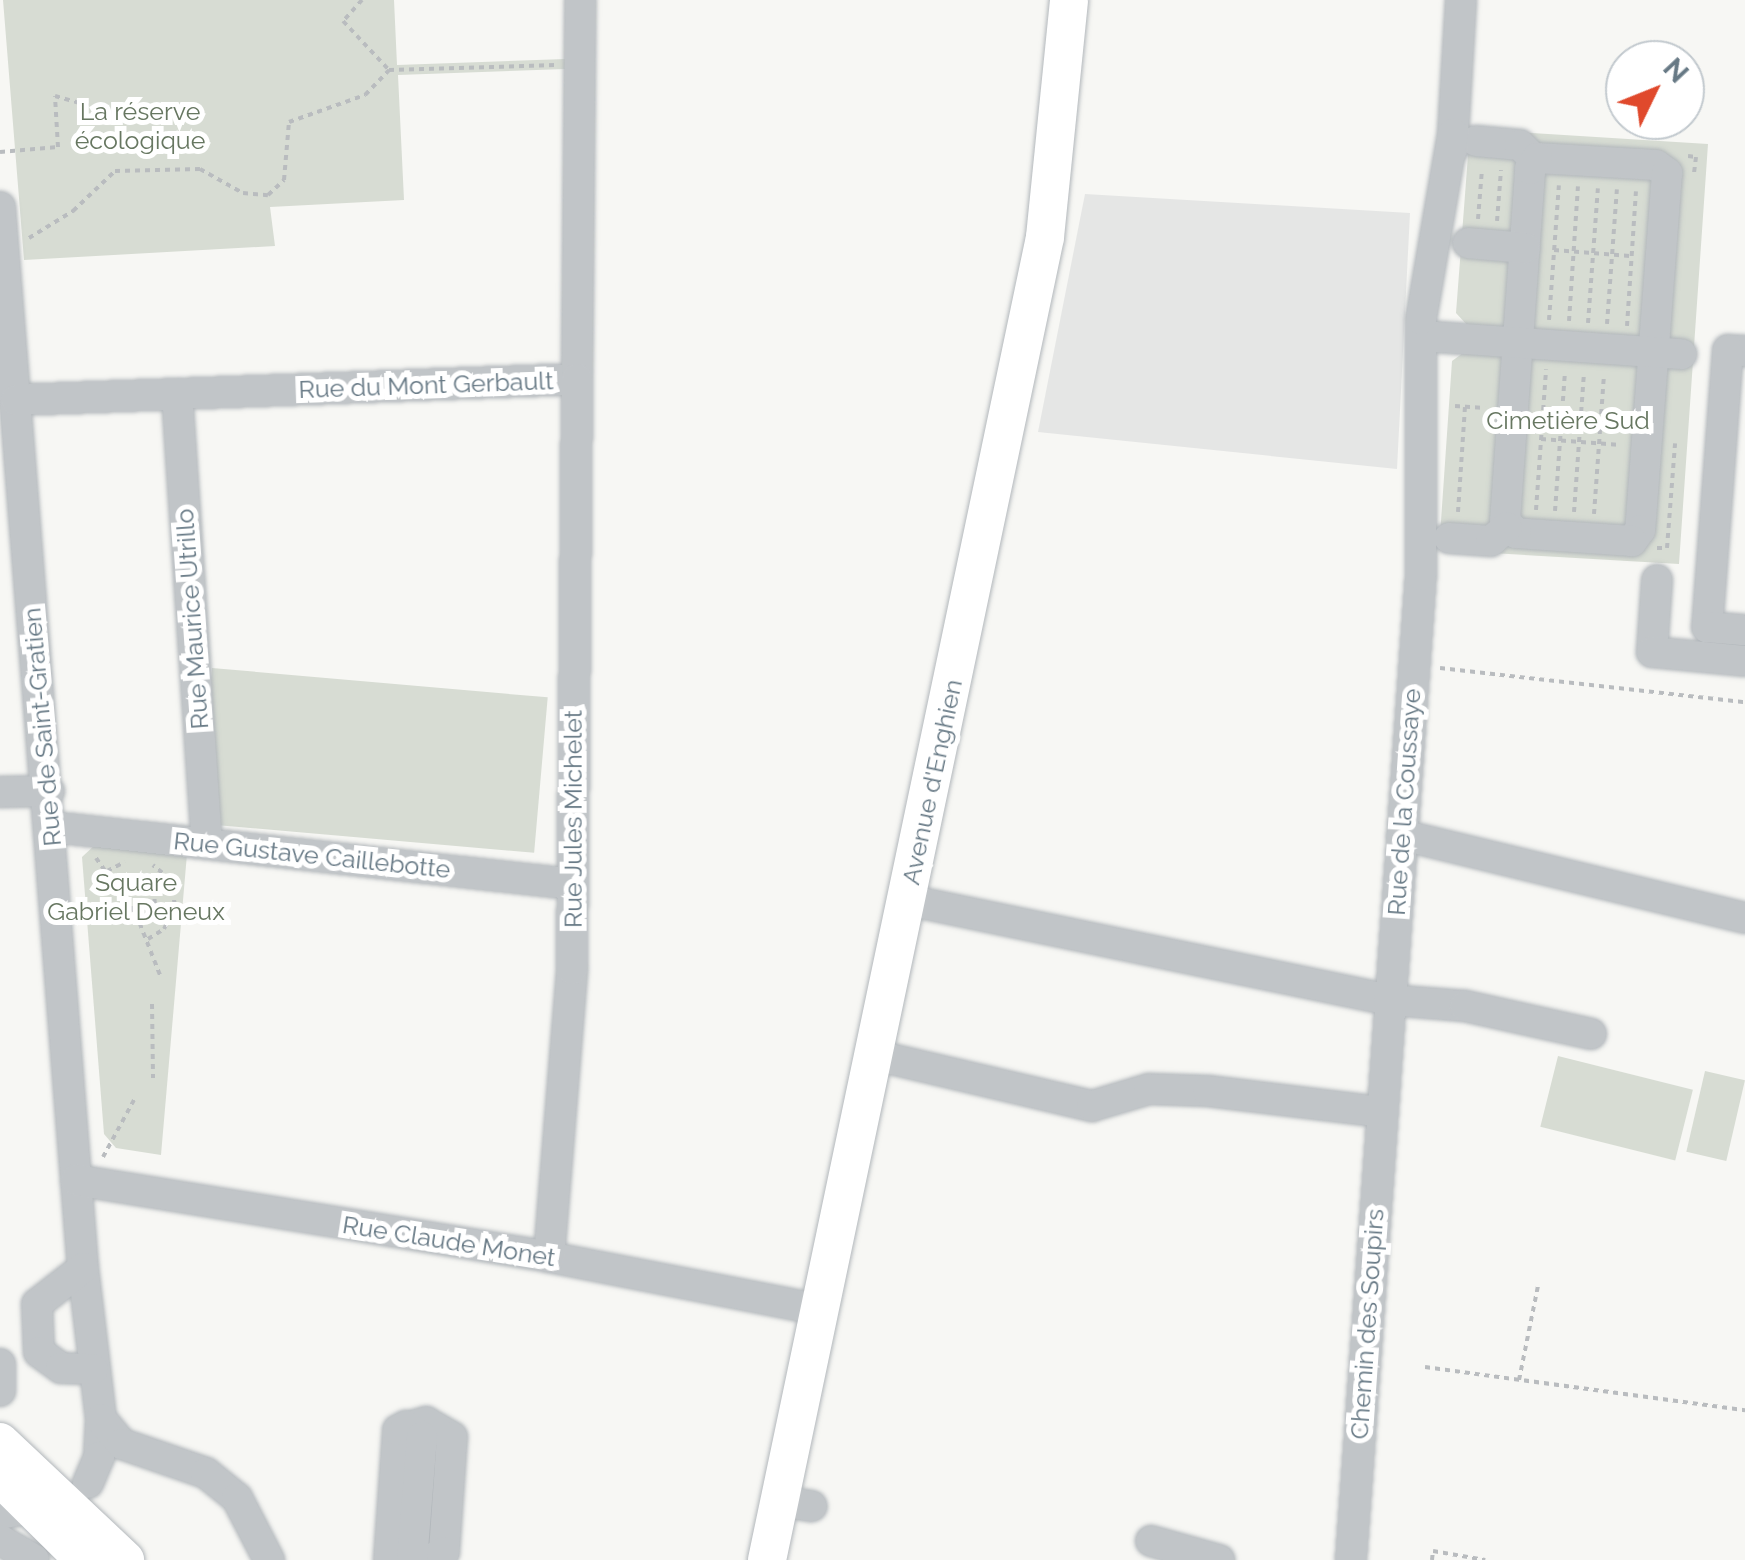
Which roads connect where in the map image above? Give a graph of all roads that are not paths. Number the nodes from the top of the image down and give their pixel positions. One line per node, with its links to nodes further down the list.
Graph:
1 (580, 0): 11 (street, Rue du Mont Gerbault)
2 (1069, 0): 27 (main road, Avenue d'Enghien)
3 (1462, 0): 4 (street, Rue de la Coussaye)
4 (1479, 140): 5 (street); 7 (street, Rue de la Coussaye); 14 (street, Rue de la Coussaye)
5 (1534, 159): 8 (street); 10 (street)
6 (0, 207): 13 (street, Rue de Saint-Gratien)
7 (1436, 337): 8 (street); 14 (street, Rue de la Coussaye)
8 (1518, 343): 10 (street); 16 (street)
9 (1745, 351): 19 (street)
10 (1668, 353): 16 (street)
11 (577, 380): 12 (street, Rue du Mont Gerbault); 26 (street, Rue Jules Michelet)
12 (178, 394): 13 (street, Rue du Mont Gerbault); 25 (street, Rue Maurice Utrillo)
13 (16, 400): 15 (street, Rue de Saint-Gratien)
14 (1419, 516): 24 (street, Rue de la Coussaye)
15 (12, 521): 21 (street, Rue de Saint-Gratien)
16 (1507, 527): 17 (street)
17 (1453, 538)
18 (1657, 580): 20 (street)
19 (1745, 630)
20 (1745, 661)
21 (49, 791): 22 (street); 23 (street, Rue de Saint-Gratien)
22 (0, 792)
23 (52, 828): 25 (street, Rue Gustave Caillebotte); 33 (street, Rue de Saint-Gratien)
24 (1402, 834): 28 (street); 29 (street, Rue de la Coussaye)
25 (206, 844): 26 (street, Rue Gustave Caillebotte)
26 (572, 884): 34 (street, Rue Jules Michelet)
27 (907, 900): 29 (street); 31 (main road, Avenue d'Enghien)
28 (1745, 918)
29 (1389, 1000): 30 (street); 32 (street, Rue de la Coussaye)
30 (1591, 1034)
31 (874, 1054): 32 (street); 36 (main road, Avenue d'Enghien)
32 (1382, 1100): 55 (street, Chemin des Soupirs)
33 (87, 1181): 34 (street, Rue Claude Monet); 35 (street, Rue de Saint-Gratien)
34 (548, 1257): 36 (street, Rue Claude Monet)
35 (83, 1268): 38 (street, Rue de Saint-Gratien); 38 (street)
36 (822, 1310): 53 (main road, Avenue d'Enghien)
37 (0, 1364): 39 (street)
38 (93, 1368): 40 (street, Rue de Saint-Gratien)
39 (0, 1391)
40 (101, 1419): 43 (street); 45 (street, Rue de Saint-Gratien)
41 (412, 1426): 50 (street); 51 (street); 52 (street)
42 (0, 1442): 45 (main road)
43 (140, 1454): 45 (street); 49 (street)
44 (0, 1478): 45 (main road)
45 (31, 1523): 47 (main road); 48 (main road)
46 (1150, 1540): 54 (street)
47 (84, 1560)
48 (126, 1560)
49 (269, 1560)
50 (389, 1560)
51 (412, 1560)
52 (430, 1560)
53 (767, 1560)
54 (1219, 1560)
55 (1351, 1560)

